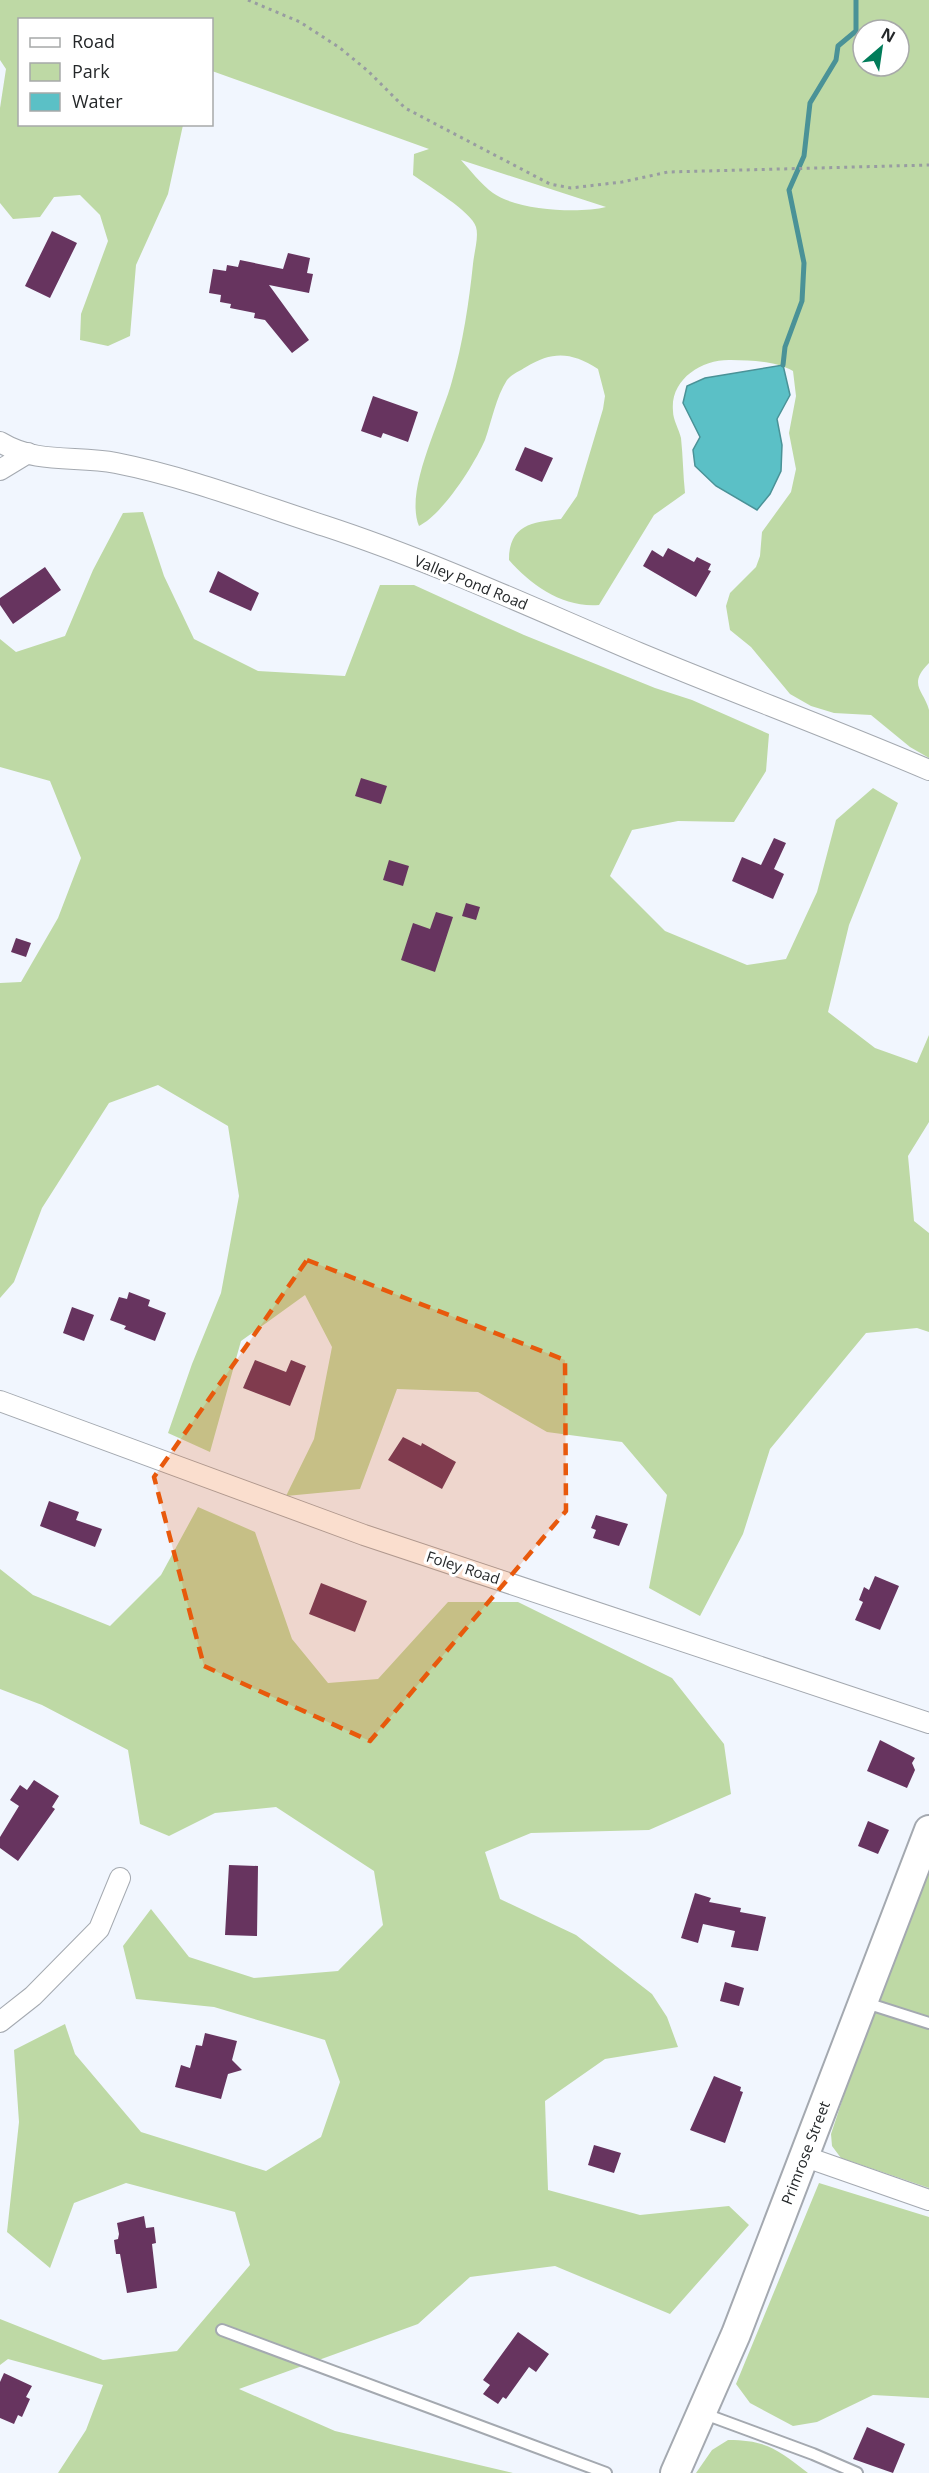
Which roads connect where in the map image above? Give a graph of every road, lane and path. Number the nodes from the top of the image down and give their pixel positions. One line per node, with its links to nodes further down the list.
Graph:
1 (248, 0): 2 (path)
2 (929, 165)
3 (0, 442): 4 (street, Valley Pond Road)
4 (28, 453): 5 (street); 6 (street, Valley Pond Road)
5 (0, 470)
6 (929, 770)
7 (0, 1401): 8 (street, Foley Road)
8 (929, 1723)
9 (929, 1830): 11 (main road, Primrose Street)
10 (120, 1878): 12 (street)
11 (863, 2002): 13 (lane); 14 (main road, Primrose Street)
12 (0, 2022)
13 (929, 2023)
14 (806, 2157): 15 (street); 17 (main road, Primrose Street)
15 (929, 2200)
16 (222, 2330): 18 (lane)
17 (702, 2413): 19 (main road, Primrose Street); 20 (lane)
18 (606, 2473)
19 (675, 2473)
20 (857, 2473)

